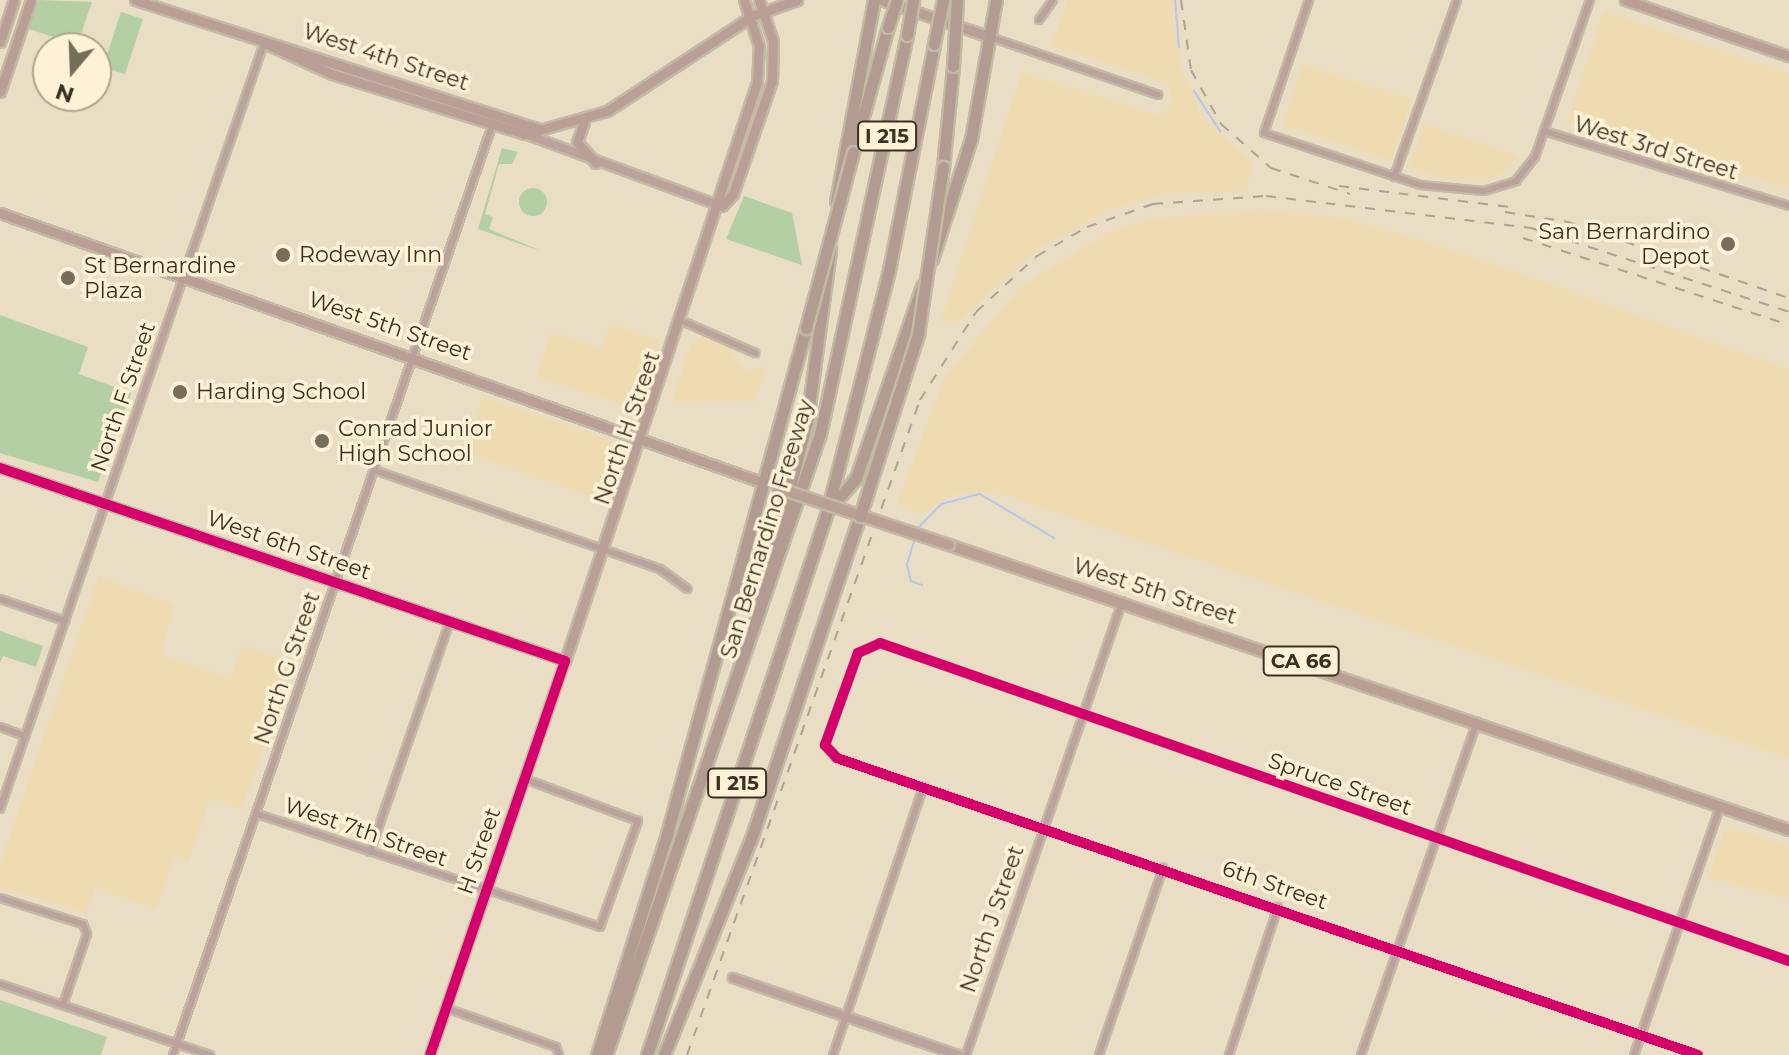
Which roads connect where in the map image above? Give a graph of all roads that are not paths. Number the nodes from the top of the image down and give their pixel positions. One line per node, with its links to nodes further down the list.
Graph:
1 (14, 0): 24 (main road)
2 (31, 0): 27 (main road)
3 (135, 0): 25 (main road, West 4th Street)
4 (744, 0): 21 (main road)
5 (759, 0): 20 (main road)
6 (769, 0): 20 (main road)
7 (797, 0): 20 (main road)
8 (874, 0): 59 (highway)
9 (881, 0): 23 (main road)
10 (897, 0): 47 (highway, bridge)
11 (913, 0): 59 (highway, San Bernardino Freeway / I 215, bridge)
12 (943, 0): 49 (highway, I 215, bridge)
13 (957, 0): 50 (highway, bridge)
14 (996, 0): 23 (highway)
15 (1053, 0): 22 (street)
16 (1309, 0): 36 (street, West 3rd Street)
17 (1457, 0): 36 (street)
18 (1590, 0): 33 (street)
19 (1625, 0): 26 (main road)
20 (764, 10): 21 (main road); 37 (main road, North H Street)
21 (752, 16): 30 (main road); 37 (main road, North H Street)
22 (1039, 20)
23 (990, 37): 28 (street); 49 (highway)
24 (0, 42)
25 (264, 43): 29 (main road, West 4th Street); 31 (main road, West 4th Street); 40 (street, North F Street)
26 (1789, 56)
27 (0, 92)
28 (1158, 95)
29 (497, 112): 31 (street, North G Street); 32 (main road)
30 (584, 122): 32 (main road); 35 (main road)
31 (493, 125): 34 (main road); 43 (street, North G Street)
32 (538, 129): 34 (main road)
33 (1544, 131): 36 (street, West 3rd Street); 38 (street, West 3rd Street)
34 (525, 134): 35 (street)
35 (596, 163): 37 (street)
36 (1394, 177)
37 (722, 206): 41 (main road, North H Street)
38 (1789, 206)
39 (0, 213): 40 (main road, West 5th Street)
40 (183, 276): 43 (main road, West 5th Street); 48 (street, North F Street)
41 (682, 321): 42 (street); 44 (main road, North H Street)
42 (755, 353)
43 (414, 355): 44 (main road, West 5th Street); 46 (street, North G Street)
44 (643, 436): 47 (main road, West 5th Street); 51 (main road, North H Street)
45 (0, 468): 48 (street, West 6th Street)
46 (374, 470): 51 (street); 52 (street, North G Street)
47 (770, 485): 50 (main road, West 5th Street / CA 66, bridge); 92 (highway)
48 (105, 504): 52 (street, West 6th Street); 56 (street, North F Street)
49 (827, 512): 94 (highway, I 215)
50 (860, 516): 55 (main road, West 5th Street / CA 66, bridge); 95 (highway)
51 (604, 549): 53 (street); 58 (main road, North H Street)
52 (336, 582): 57 (street, West 6th Street); 69 (street, North G Street)
53 (688, 589)
54 (0, 599): 56 (street)
55 (1123, 600): 60 (street, North J Street); 61 (main road, West 5th Street / CA 66)
56 (65, 621): 63 (street, North F Street)
57 (450, 621): 58 (street, West 6th Street); 73 (street)
58 (565, 661): 65 (street, H Street)
59 (736, 691): 93 (highway, San Bernardino Freeway / I 215)
60 (1083, 717): 64 (street, Spruce Street); 70 (street, North J Street); 72 (street, Spruce Street)
61 (1477, 722): 67 (main road, West 5th Street / CA 66); 72 (street)
62 (0, 727): 63 (street)
63 (25, 736): 68 (street, North F Street)
64 (837, 758): 66 (street, 6th Street)
65 (525, 779): 75 (street, H Street); 75 (street, West 7th Street)
66 (923, 787): 70 (street, 6th Street); 85 (street)
67 (1720, 806): 71 (main road, West 5th Street / CA 66); 78 (street)
68 (0, 809)
69 (257, 814): 73 (street, West 7th Street); 87 (street, North G Street)
70 (1045, 828): 74 (street, 6th Street); 98 (street, North J Street)
71 (1789, 830)
72 (1436, 839): 78 (street, Spruce Street); 79 (street)
73 (370, 852): 75 (street, West 7th Street)
74 (1163, 868): 77 (street, 6th Street); 99 (street)
75 (486, 892): 84 (street, H Street)
76 (0, 898): 83 (street)
77 (1278, 907): 79 (street, 6th Street); 100 (street)
78 (1680, 923): 80 (street, Spruce Street); 86 (street)
79 (1398, 948): 86 (street, 6th Street); 101 (street)
80 (1789, 961)
81 (733, 978): 85 (street)
82 (0, 984): 83 (street)
83 (63, 1005): 87 (street)
84 (446, 1008): 88 (street); 91 (street, H Street)
85 (846, 1017): 96 (street); 97 (street)
86 (1641, 1036): 102 (street); 103 (street, 6th Street)
87 (177, 1044): 89 (street, North G Street); 90 (street)
88 (559, 1054)
89 (173, 1055)
90 (210, 1055)
91 (430, 1055)
92 (597, 1055)
93 (606, 1055)
94 (647, 1055)
95 (664, 1055)
96 (833, 1055)
97 (958, 1055)
98 (966, 1055)
99 (1099, 1055)
100 (1229, 1055)
101 (1361, 1055)
102 (1634, 1055)
103 (1698, 1055)

